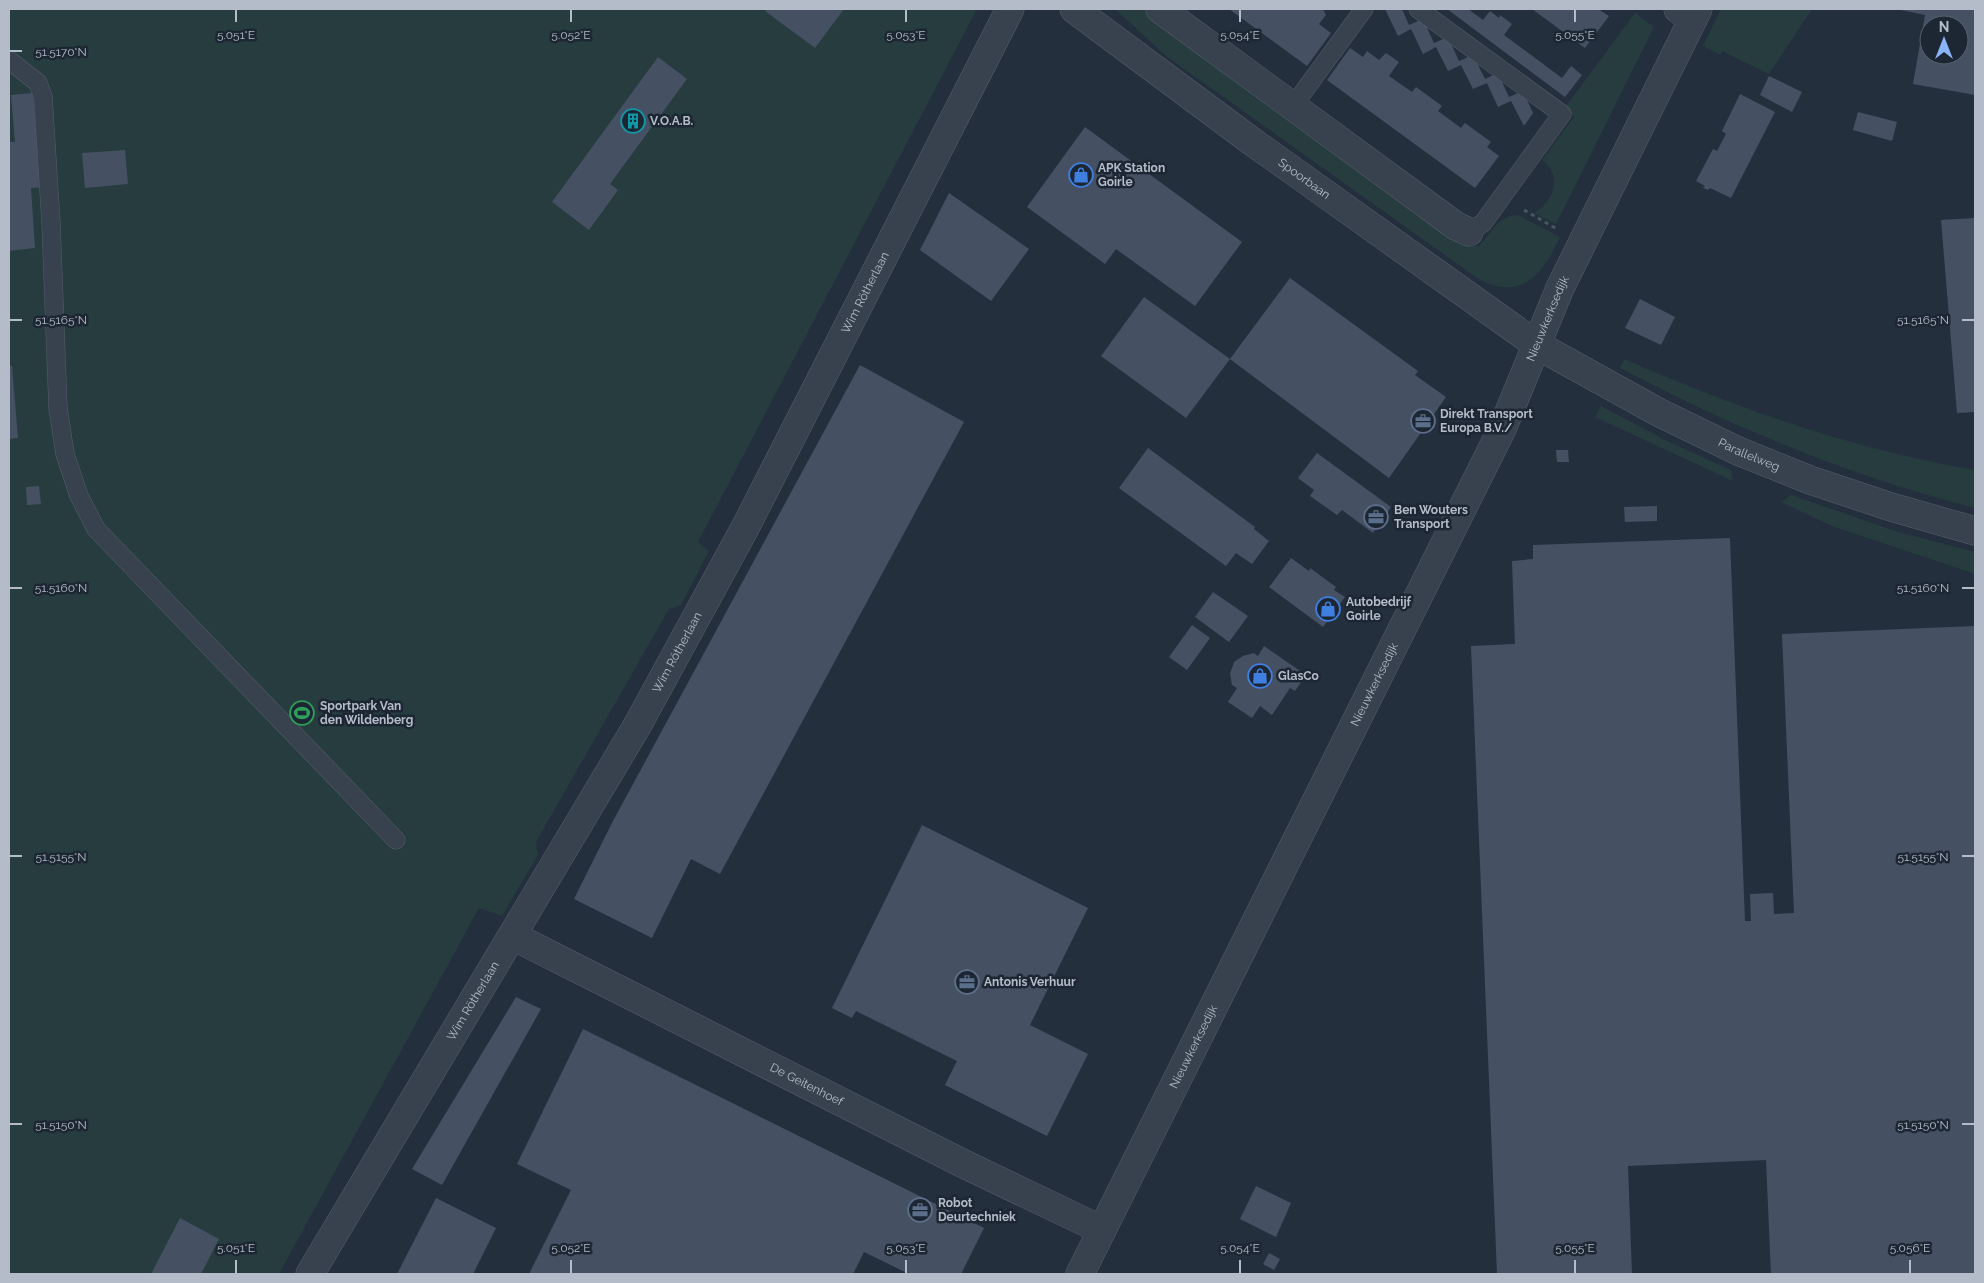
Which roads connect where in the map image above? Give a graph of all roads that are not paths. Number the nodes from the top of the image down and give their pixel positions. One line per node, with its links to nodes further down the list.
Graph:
1 (1010, 9): 13 (street, Wim Rötherlaan)
2 (1074, 9): 10 (street, Spoorbaan)
3 (1160, 9): 8 (street)
4 (1364, 9): 8 (lane)
5 (1418, 9): 9 (lane)
6 (1689, 12): 10 (street, Nieuwkerksedijk)
7 (9, 60): 12 (lane)
8 (1294, 106): 9 (street)
9 (1469, 232)
10 (1537, 345): 11 (street, Parallelweg); 14 (street, Nieuwkerksedijk)
11 (1975, 531)
12 (396, 840)
13 (513, 936): 14 (street, De Geitenhoef); 15 (street, Wim Rötherlaan)
14 (1102, 1230): 16 (street, Nieuwkerksedijk)
15 (310, 1274)
16 (1080, 1274)

